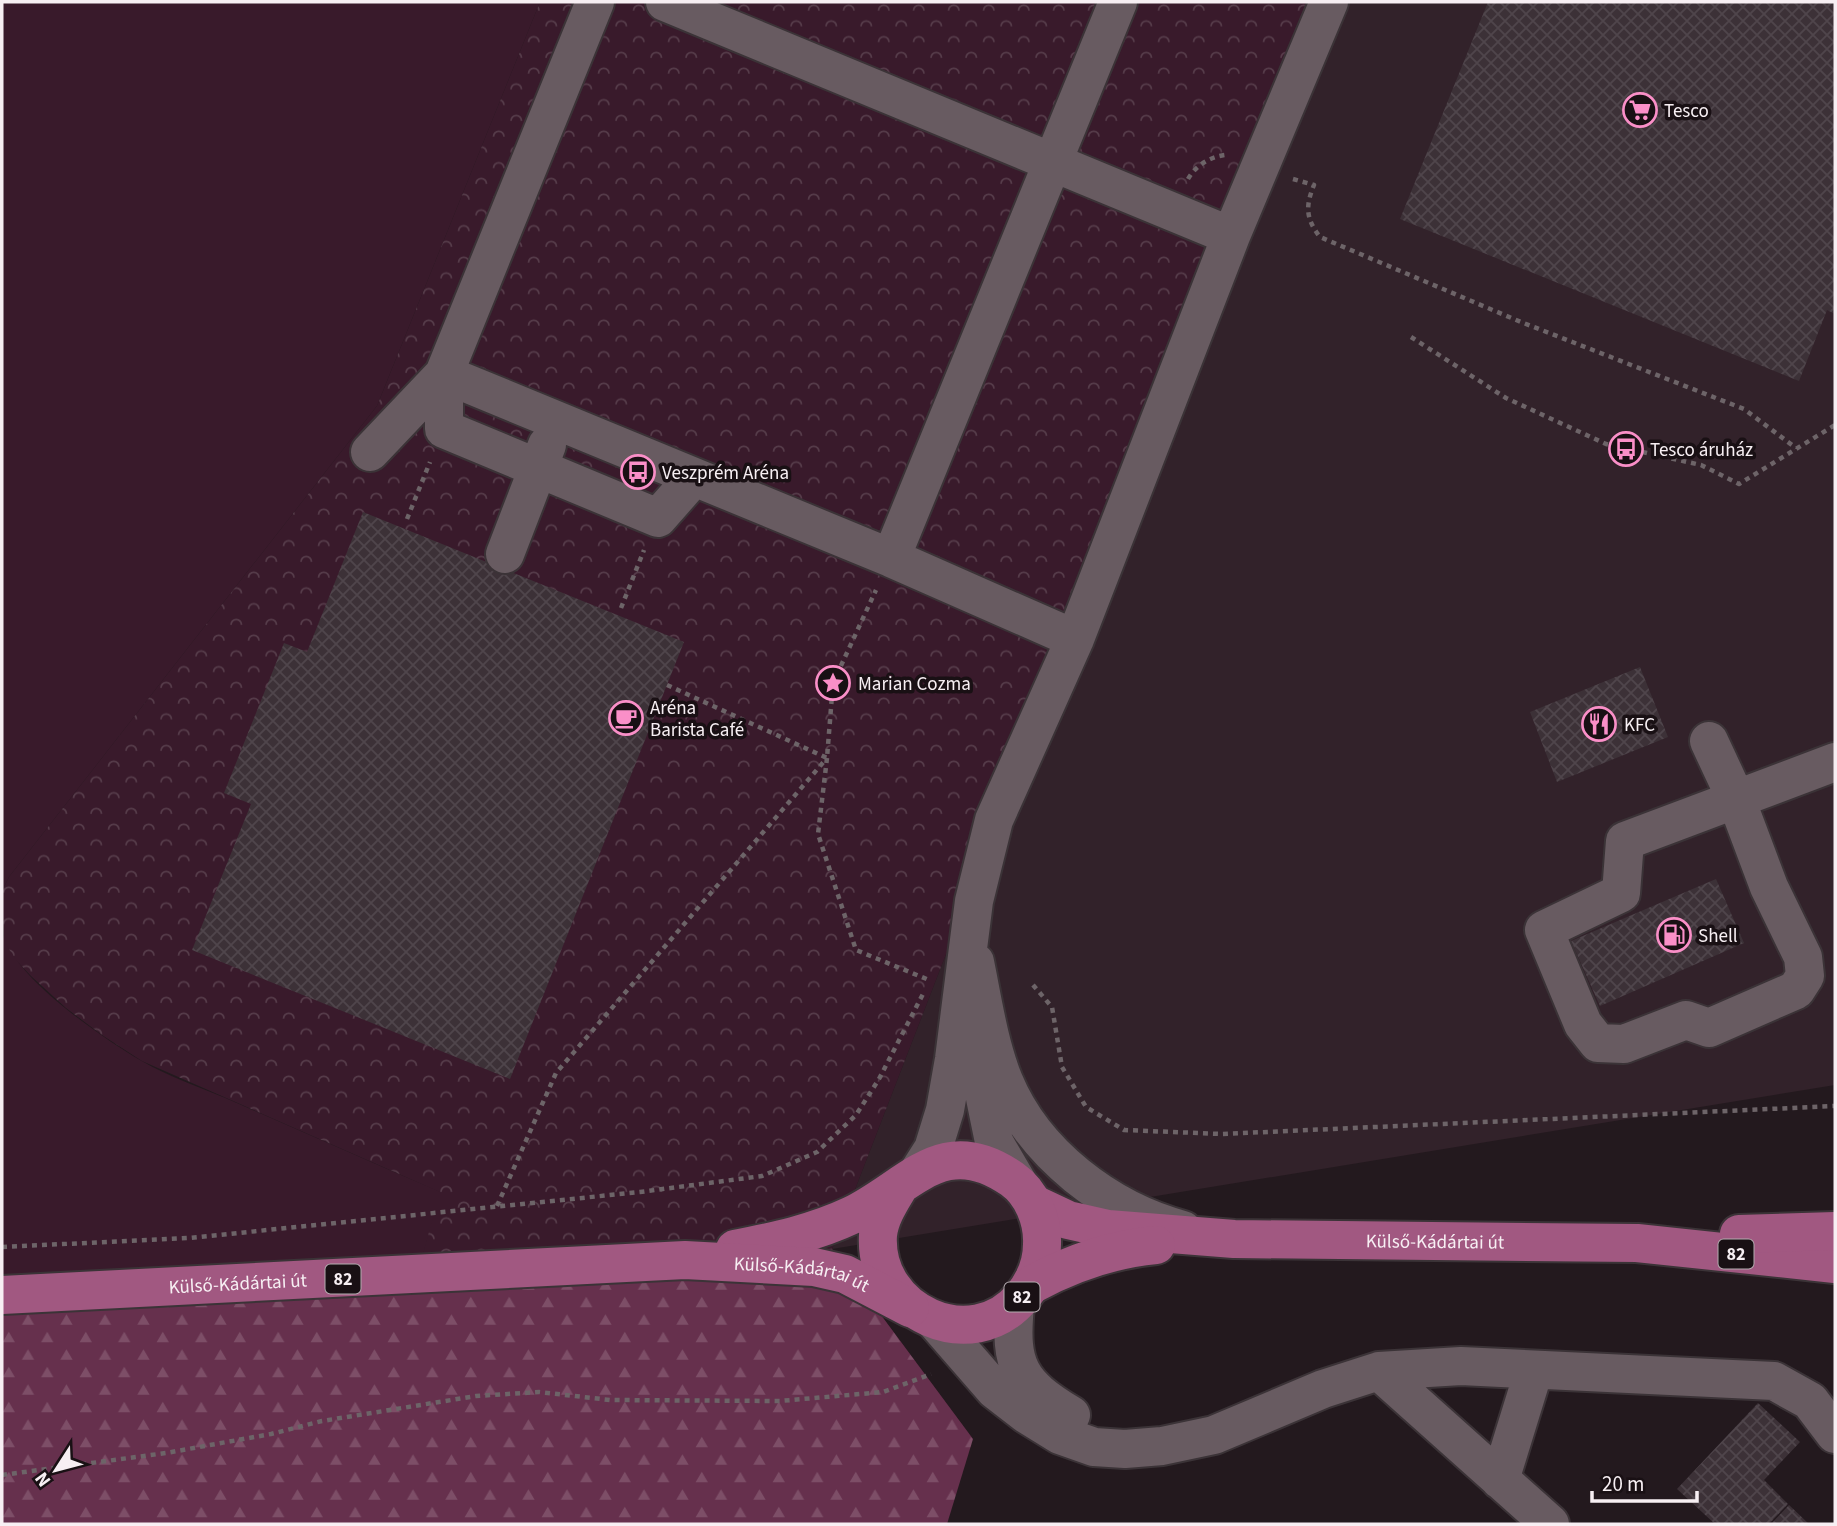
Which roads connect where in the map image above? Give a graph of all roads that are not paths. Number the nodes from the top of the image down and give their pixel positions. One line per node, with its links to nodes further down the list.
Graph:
1 (596, 2): 7 (street)
2 (665, 2): 5 (street)
3 (1118, 2): 5 (street)
4 (1329, 2): 6 (street)
5 (1053, 161): 6 (street); 13 (street)
6 (1231, 236): 14 (street)
7 (444, 374): 8 (street); 9 (street); 10 (street)
8 (557, 420): 10 (street); 11 (street)
9 (370, 453)
10 (538, 468): 11 (street); 12 (street)
11 (694, 477): 13 (street)
12 (505, 554)
13 (891, 558): 14 (street)
14 (1075, 639): 18 (street)
15 (1709, 741): 17 (street)
16 (1835, 762): 17 (street)
17 (1735, 799): 17 (street)
18 (974, 901): 19 (street); 20 (street)
19 (974, 956): 21 (street); 23 (street)
20 (909, 1179): 21 (main road, Külső-Kádártai út / 82); 25 (main road, Külső-Kádártai út / 82); 29 (main road, Külső-Kádártai út)
21 (1026, 1194): 23 (main road, Külső-Kádártai út / 82); 28 (main road, 82)
22 (1835, 1231): 24 (main road, 82)
23 (1219, 1238): 24 (main road, Külső-Kádártai út / 82); 28 (main road, Külső-Kádártai út / 82)
24 (1637, 1244): 26 (main road, 82)
25 (685, 1260): 27 (main road, Külső-Kádártai út / 82); 29 (main road, Külső-Kádártai út / 82)
26 (1835, 1264)
27 (2, 1295)
28 (1024, 1295): 29 (main road, Külső-Kádártai út / 82); 33 (street)
29 (923, 1315): 33 (street)
30 (1534, 1370): 31 (street); 32 (street); 34 (street)
31 (1379, 1371): 33 (street); 34 (street)
32 (1835, 1434)
33 (1162, 1446)
34 (1500, 1480): 35 (street)
35 (1550, 1524)

